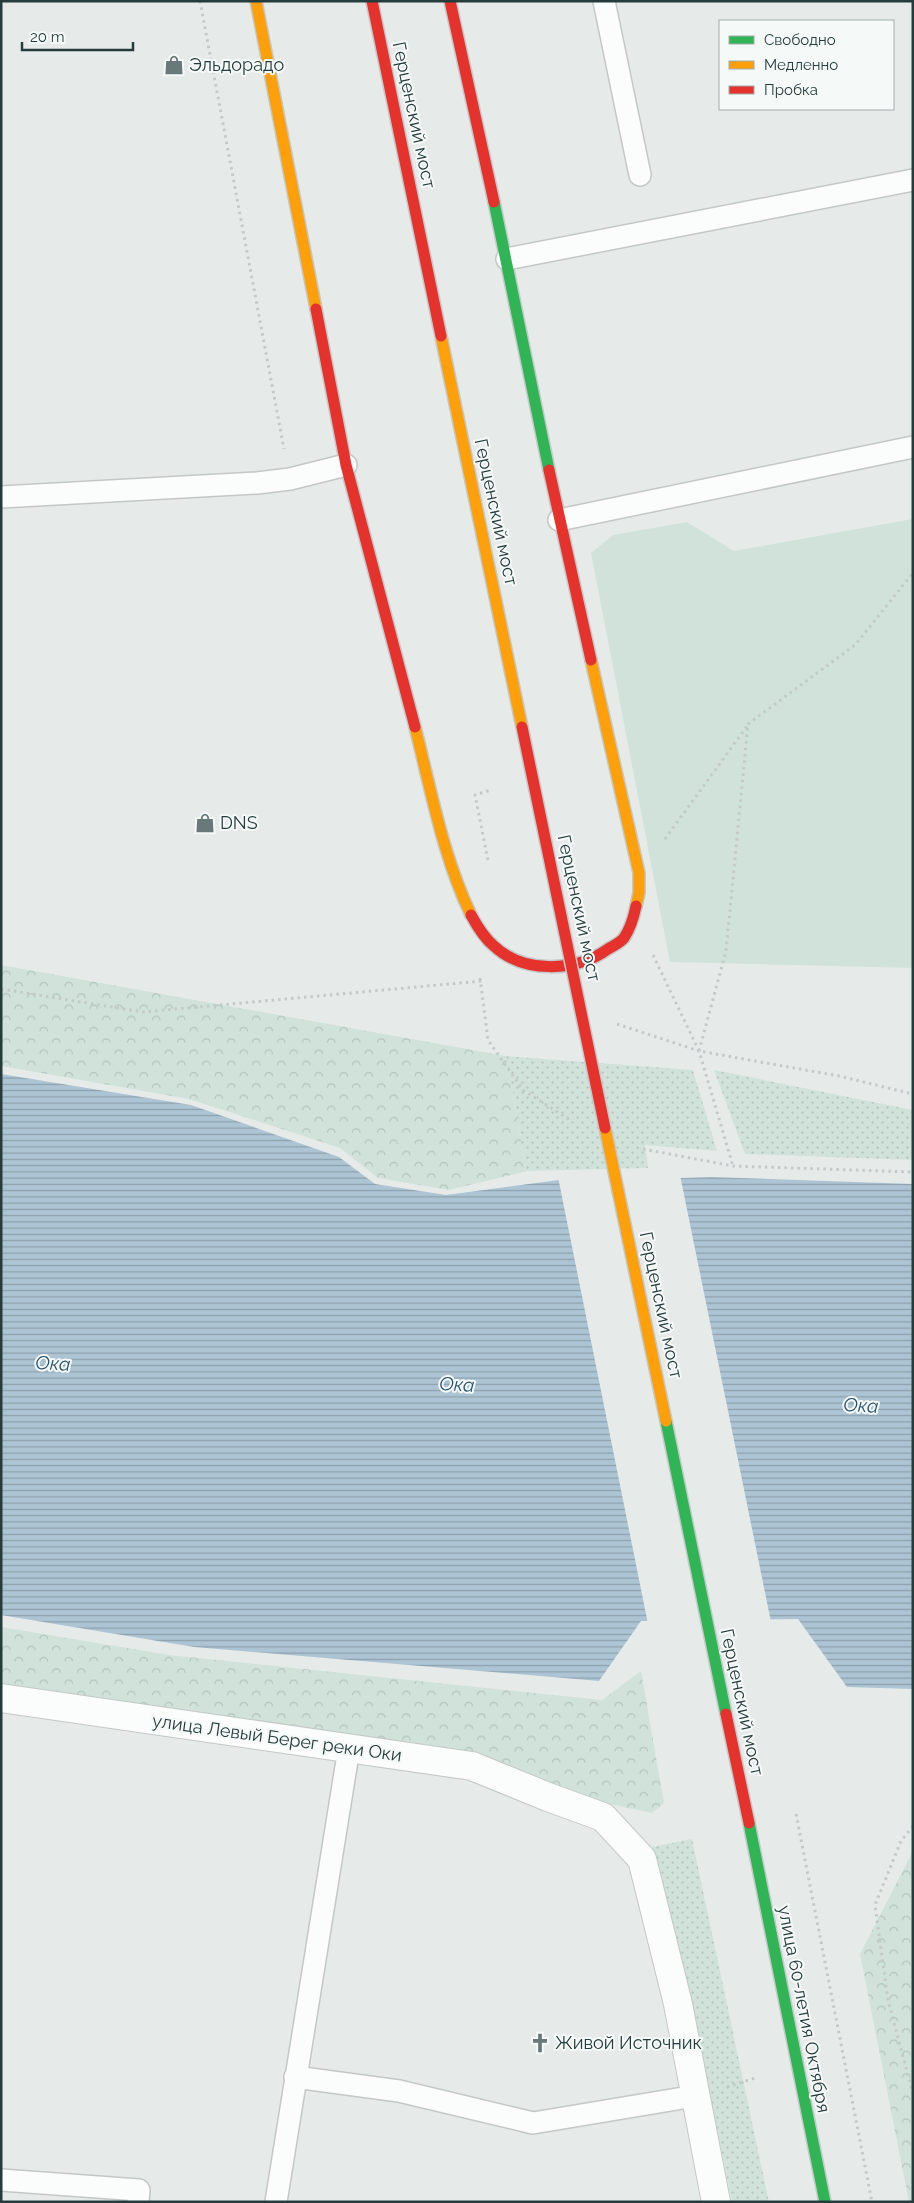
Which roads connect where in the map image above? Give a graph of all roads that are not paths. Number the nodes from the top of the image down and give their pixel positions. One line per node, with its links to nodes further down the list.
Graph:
1 (256, 1): 9 (main road)
2 (372, 1): 14 (main road, Герценский мост, bridge)
3 (604, 1): 5 (lane)
4 (453, 2): 7 (main road)
5 (640, 175)
6 (913, 180): 7 (lane)
7 (506, 259): 11 (main road)
8 (913, 447): 11 (lane)
9 (346, 465): 10 (lane); 11 (main road)
10 (1, 497)
11 (559, 520)
12 (1, 1698): 13 (street, улица Левый Берег реки Оки)
13 (349, 1748): 15 (lane); 16 (street, улица Левый Берег реки Оки)
14 (749, 1823): 21 (main road, улица 60-летия Октября)
15 (295, 2077): 16 (lane); 19 (lane)
16 (695, 2096): 20 (street, улица Левый Берег реки Оки)
17 (1, 2180): 18 (lane)
18 (138, 2202)
19 (276, 2202)
20 (716, 2202)
21 (825, 2202)

